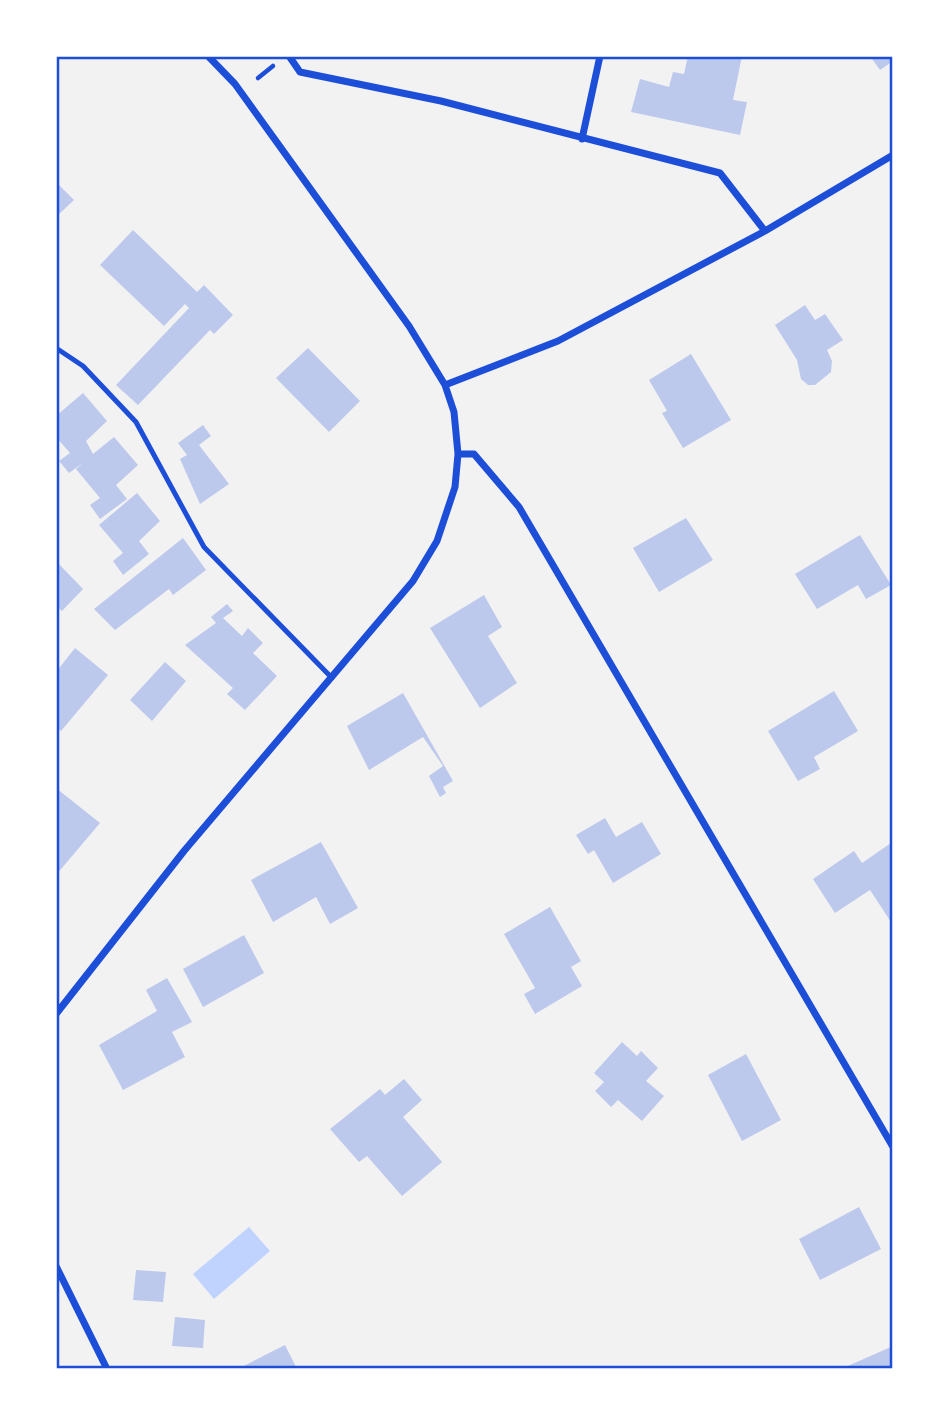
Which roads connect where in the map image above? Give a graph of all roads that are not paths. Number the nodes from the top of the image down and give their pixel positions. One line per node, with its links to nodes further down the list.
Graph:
1 (208, 56): 8 (street)
2 (289, 56): 4 (street)
3 (600, 56): 4 (street)
4 (582, 139): 6 (street)
5 (893, 155): 6 (street)
6 (765, 231): 8 (street)
7 (56, 348): 10 (lane)
8 (444, 385): 9 (street)
9 (458, 454): 10 (street); 12 (street)
10 (331, 678): 11 (street)
11 (56, 1014)
12 (893, 1147)
13 (56, 1266): 14 (street)
14 (107, 1369)

